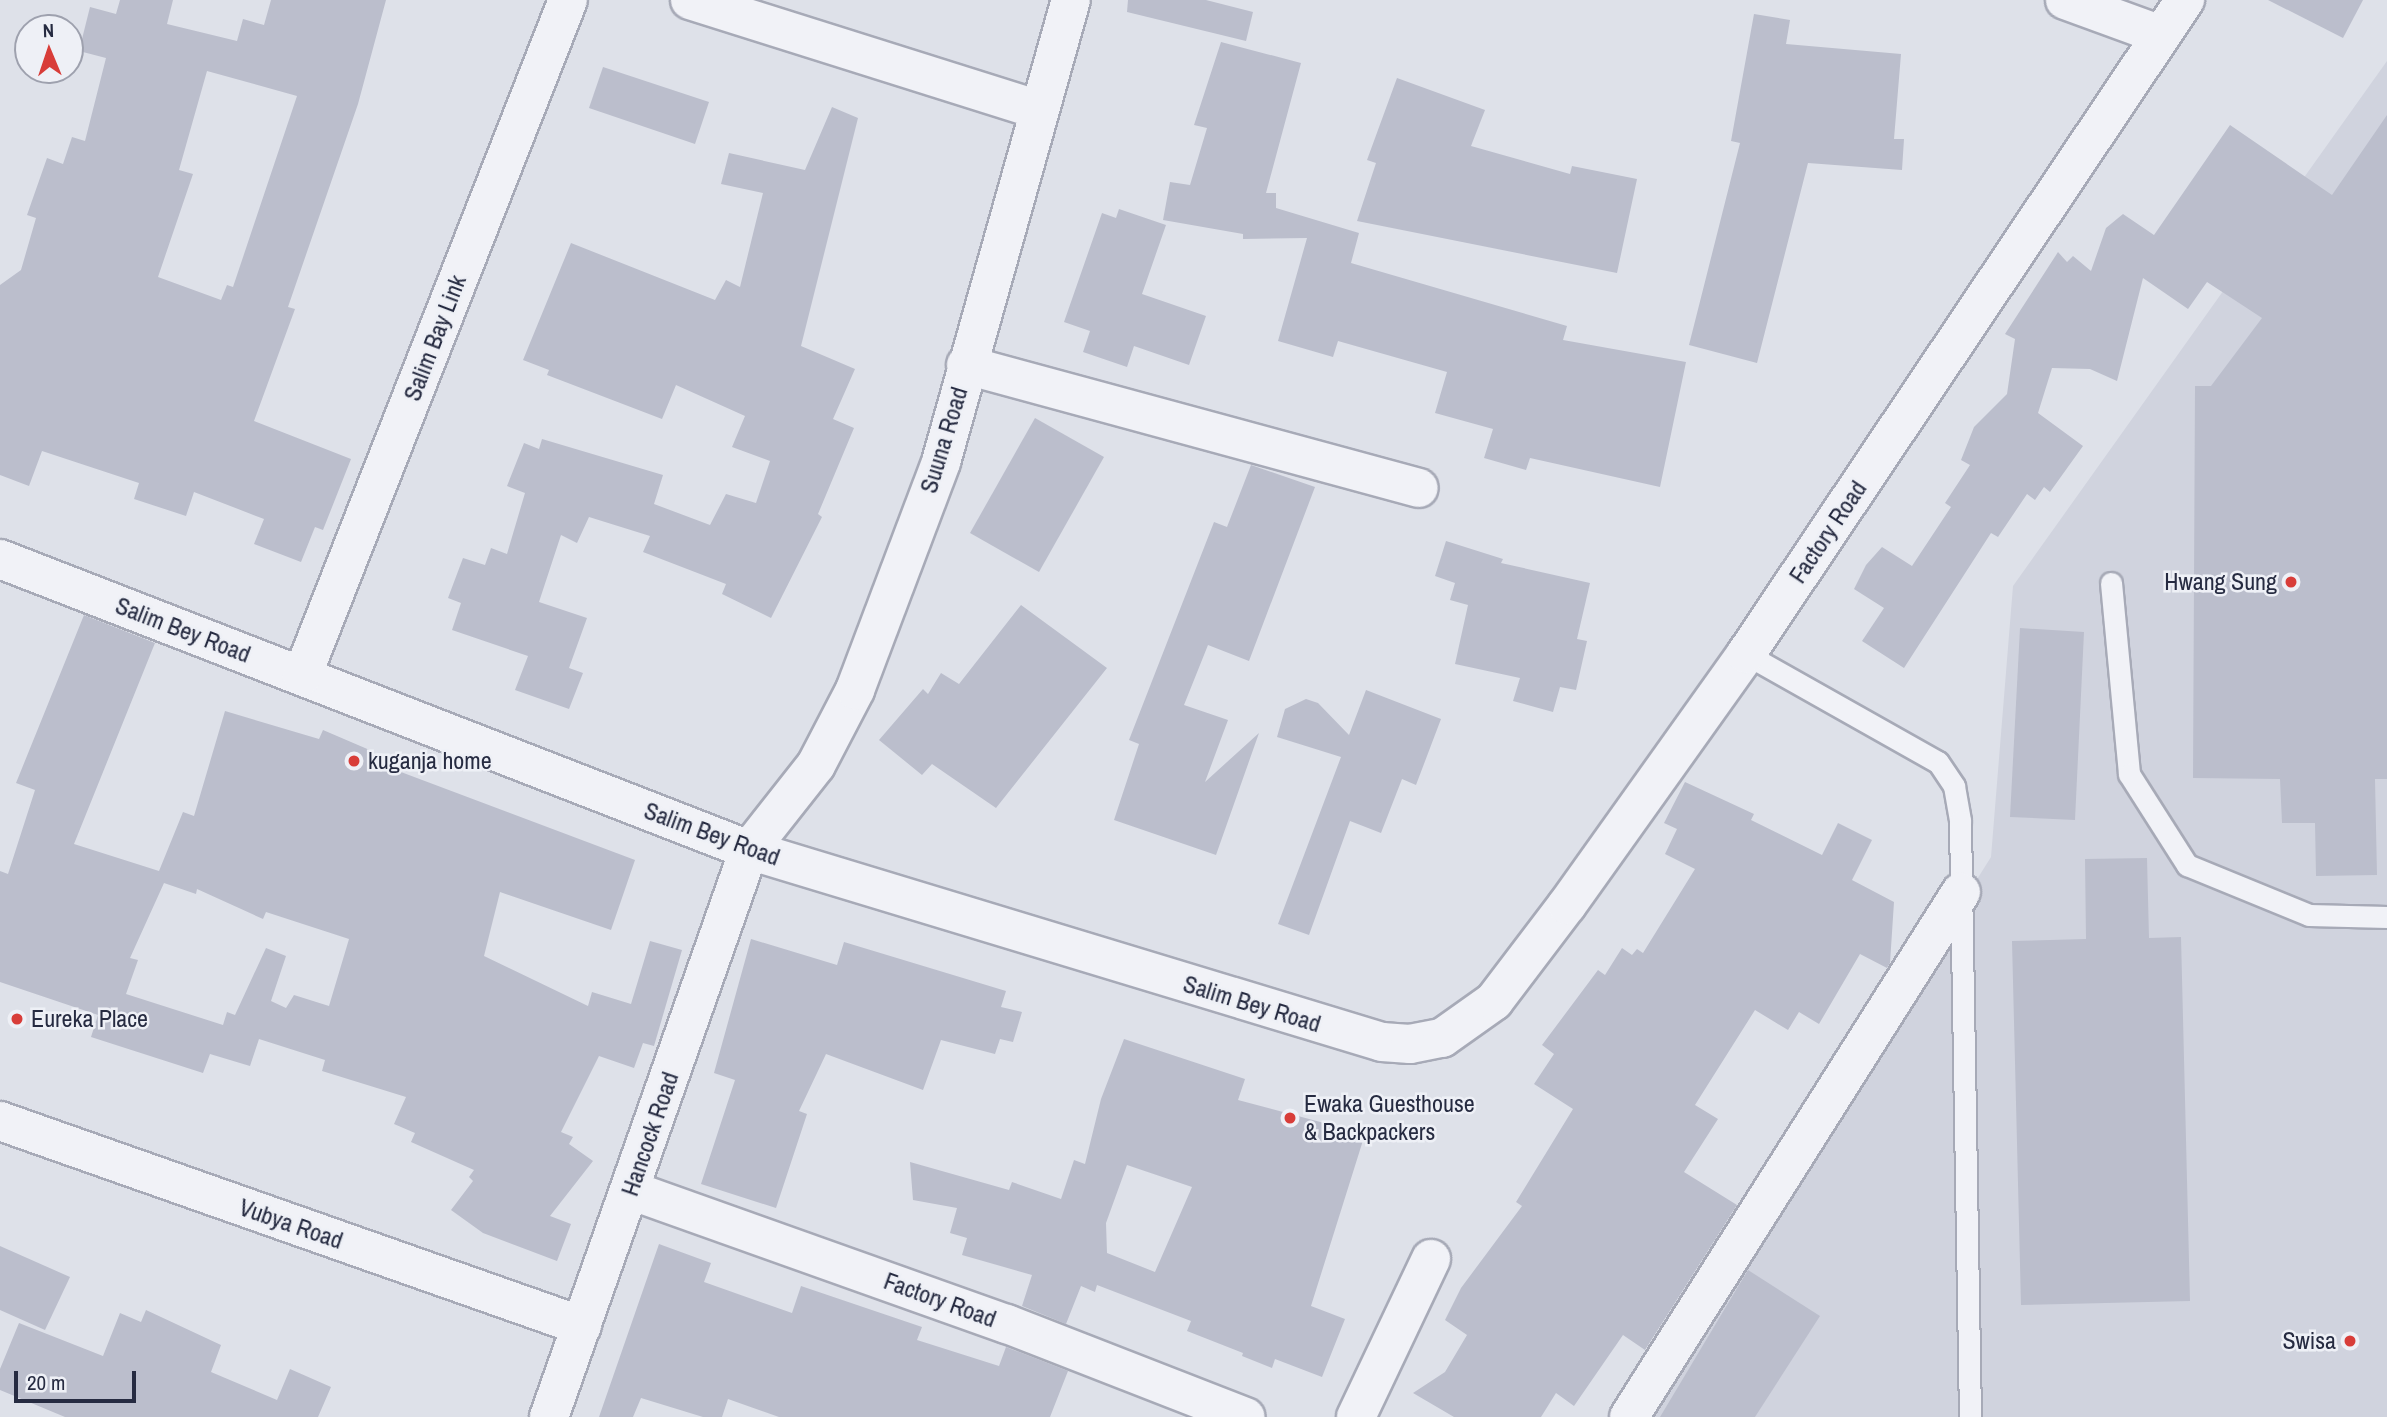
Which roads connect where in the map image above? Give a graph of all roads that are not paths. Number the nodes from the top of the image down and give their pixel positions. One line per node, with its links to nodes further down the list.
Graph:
1 (568, 0): 13 (street, Salim Bay Link)
2 (690, 0): 7 (street)
3 (1071, 0): 7 (street, Suuna Road)
4 (2065, 0): 6 (street)
5 (2185, 0): 6 (street, Factory Road)
6 (2161, 35): 12 (street, Factory Road)
7 (1038, 110): 8 (street, Suuna Road)
8 (966, 365): 9 (street); 14 (street, Suuna Road)
9 (1419, 488)
10 (0, 559): 13 (street, Salim Bey Road)
11 (2111, 583): 16 (lane)
12 (1746, 654): 15 (lane); 17 (street, Factory Road)
13 (302, 676): 14 (street, Salim Bey Road)
14 (749, 850): 17 (street, Salim Bey Road); 19 (street, Hancock Road)
15 (1961, 892): 25 (street); 26 (lane)
16 (2387, 917)
17 (1442, 1038)
18 (0, 1121): 21 (street, Vubya Road)
19 (630, 1190): 21 (street, Hancock Road); 23 (street, Factory Road)
20 (1431, 1259): 24 (street)
21 (582, 1326): 22 (street, Hancock Road)
22 (549, 1417)
23 (1246, 1417)
24 (1356, 1417)
25 (1629, 1417)
26 (1970, 1417)

